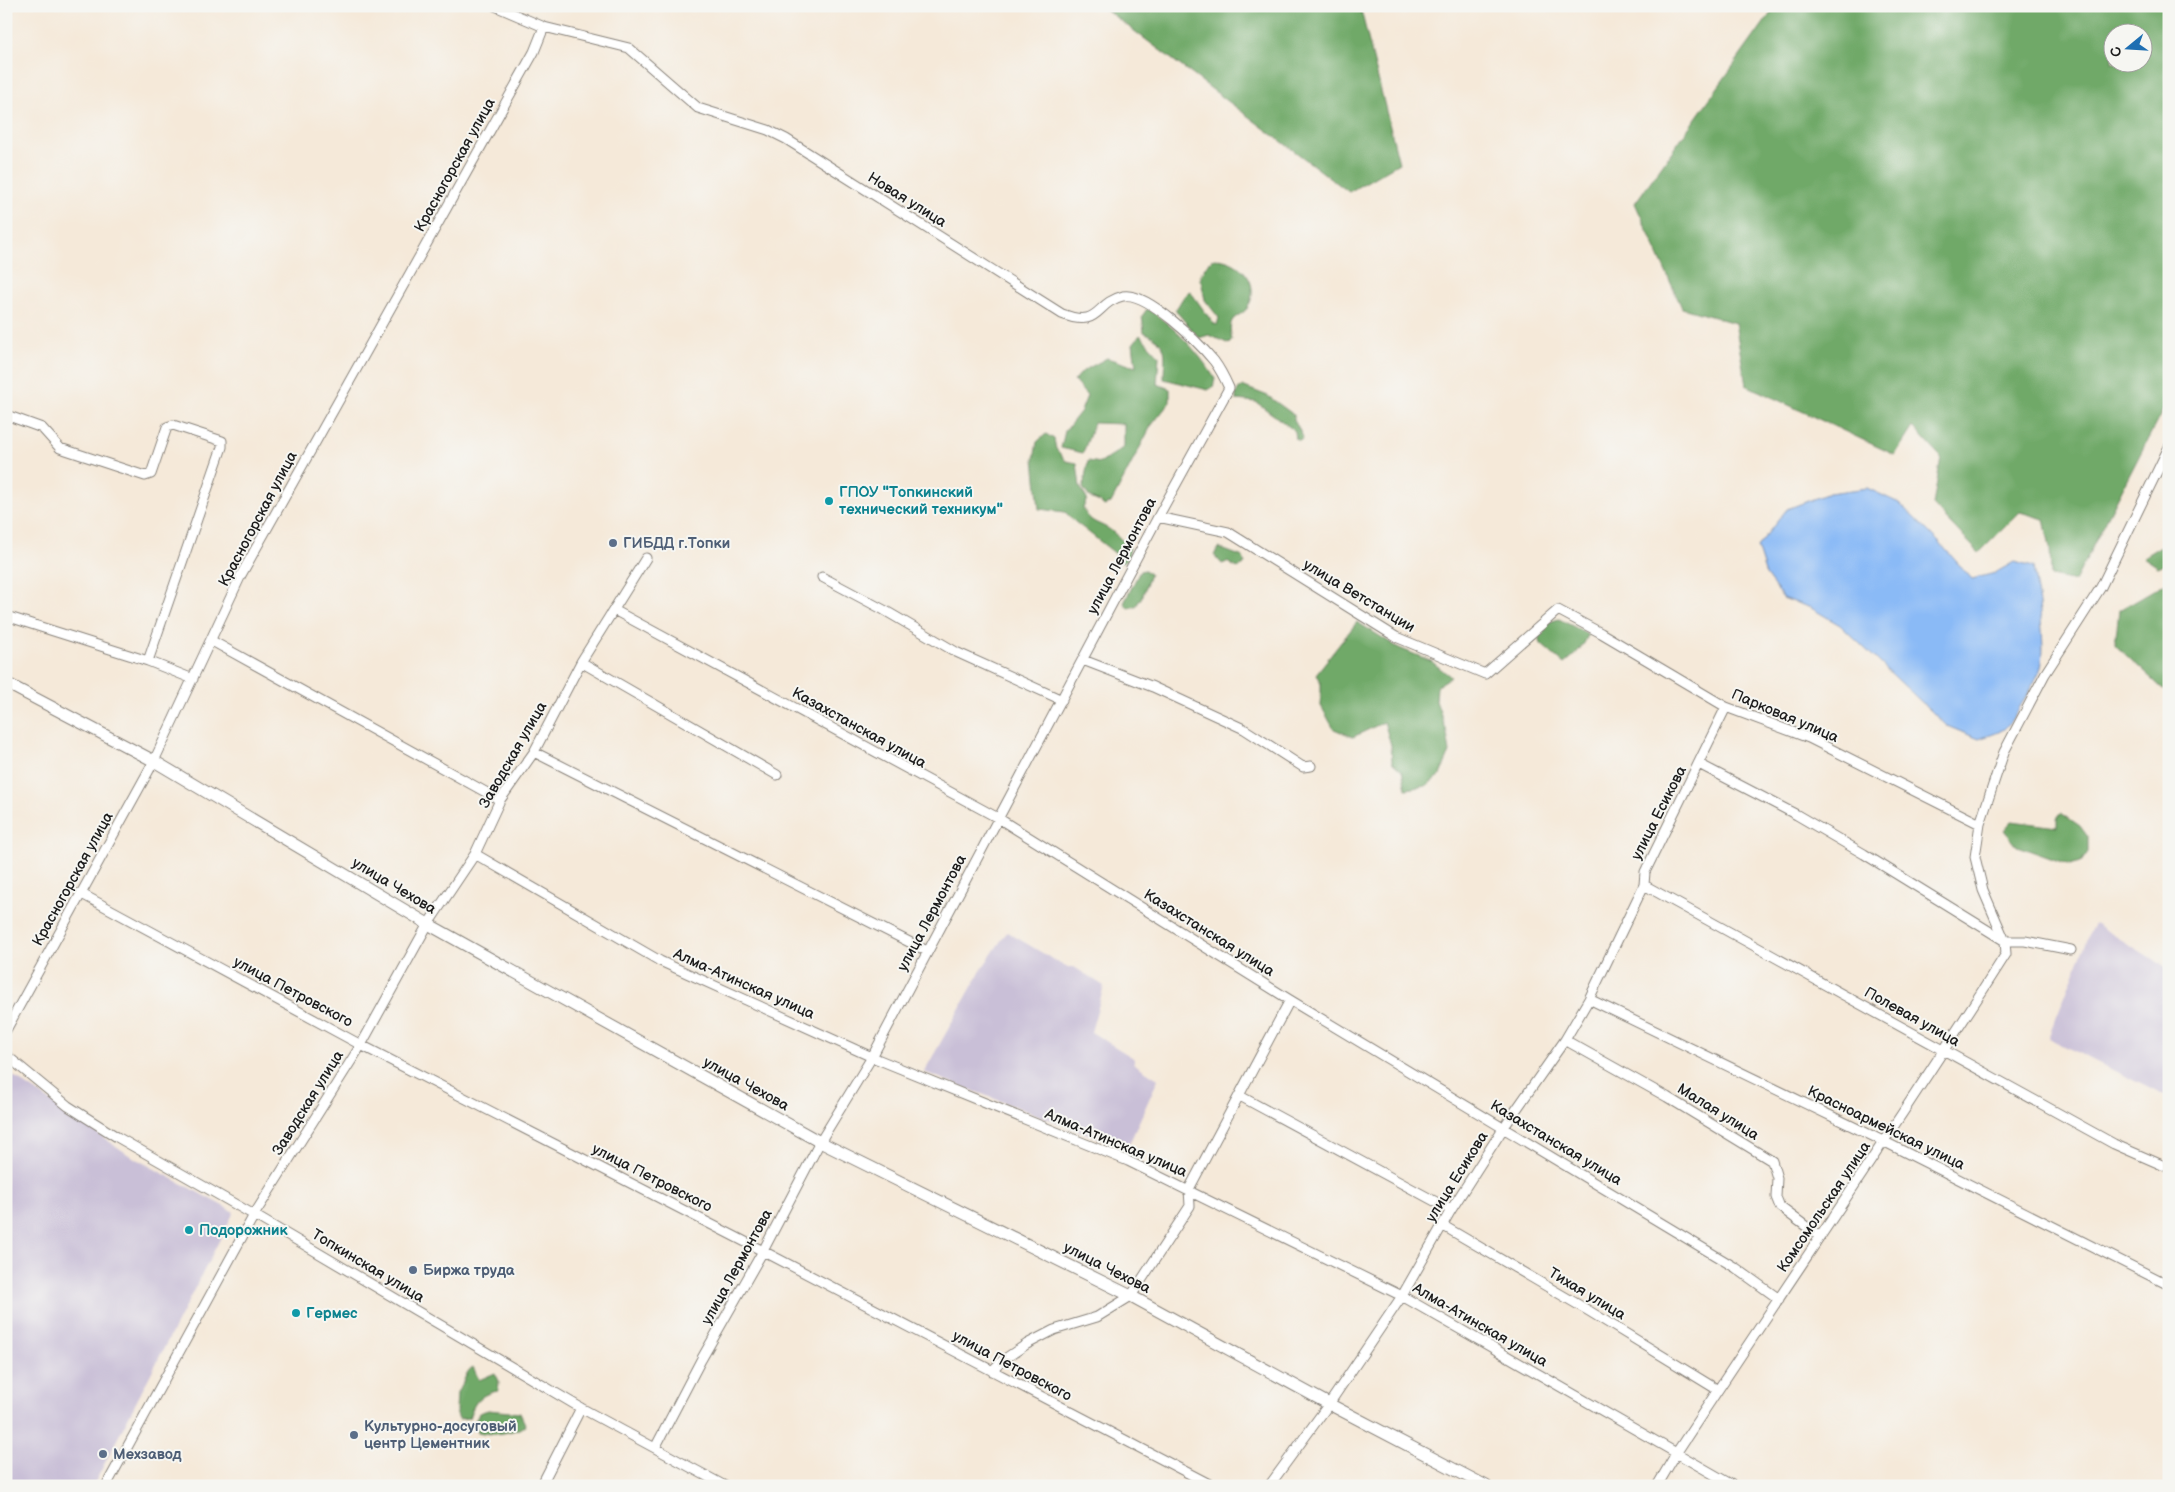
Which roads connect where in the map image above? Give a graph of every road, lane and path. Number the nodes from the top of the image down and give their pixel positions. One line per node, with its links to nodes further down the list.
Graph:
1 (495, 6): 2 (street, Новая улица)
2 (544, 27): 3 (street, Новая улица); 12 (street, Красногорская улица)
3 (1229, 388): 6 (street, улица Лермонтова)
4 (6, 415): 14 (street)
5 (2169, 447): 27 (street)
6 (1158, 517): 10 (street, улица Ветстанции); 13 (street, улица Лермонтова)
7 (646, 558): 9 (street, Заводская улица)
8 (822, 577): 18 (street)
9 (614, 610): 15 (street, Заводская улица); 26 (street, Казахстанская улица)
10 (1558, 610): 19 (street, Парковая улица)
11 (6, 616): 14 (street)
12 (212, 641): 16 (street, Красногорская улица); 25 (street)
13 (1083, 660): 18 (street, улица Лермонтова); 23 (street)
14 (148, 661): 16 (street)
15 (581, 662): 20 (street, Заводская улица); 24 (street)
16 (193, 679): 21 (street, Красногорская улица)
17 (6, 683): 21 (street, улица Чехова)
18 (1062, 700): 26 (street, улица Лермонтова)
19 (1726, 707): 22 (street, улица Есикова); 27 (street, Парковая улица)
20 (534, 752): 25 (street, Заводская улица); 34 (street)
21 (154, 761): 30 (street, Красногорская улица); 31 (street, улица Чехова)
22 (1699, 764): 29 (street, улица Есикова); 32 (street, улица Есикова)
23 (1311, 766)
24 (776, 775)
25 (500, 800): 28 (street, Заводская улица)
26 (998, 818): 34 (street, улица Лермонтова); 36 (street, Казахстанская улица)
27 (1980, 824): 32 (street)
28 (475, 854): 31 (street, Заводская улица); 42 (street, Алма-Атинская улица)
29 (1644, 885): 35 (street, улица Есикова); 40 (street, Полевая улица)
30 (80, 893): 37 (street, Красногорская улица); 39 (street, улица Петровского)
31 (428, 924): 39 (street, Заводская улица); 45 (street, улица Чехова)
32 (2005, 941): 33 (street, улица Есикова); 40 (street, Комсомольская улица)
33 (2071, 950)
34 (927, 952): 42 (street, улица Лермонтова)
35 (1589, 999): 38 (street, улица Есикова); 46 (street, Красноармейская улица)
36 (1290, 1000): 43 (street); 44 (street, Казахстанская улица)
37 (6, 1030)
38 (1565, 1040): 44 (street, улица Есикова); 52 (street, Малая улица)
39 (361, 1045): 50 (street, Заводская улица); 53 (street, улица Петровского)
40 (1944, 1051): 46 (street, Комсомольская улица); 47 (street, Полевая улица)
41 (6, 1055): 50 (street, Топкинская улица)
42 (872, 1057): 45 (street, улица Лермонтова); 48 (street, Алма-Атинская улица)
43 (1240, 1096): 48 (street); 49 (street)
44 (1504, 1128): 49 (street, улица Есикова); 57 (street, Казахстанская улица)
45 (820, 1142): 53 (street, улица Лермонтова); 55 (street, улица Чехова)
46 (1885, 1142): 52 (street, Комсомольская улица); 54 (street, Красноармейская улица)
47 (2169, 1168)
48 (1189, 1190): 55 (street); 56 (street, Алма-Атинская улица)
49 (1451, 1210): 51 (street, улица Есикова)
50 (254, 1215): 61 (street, Топкинская улица); 64 (street, Заводская улица)
51 (1442, 1225): 56 (street, улица Есикова); 59 (street, Тихая улица)
52 (1819, 1236): 57 (street, Комсомольская улица)
53 (763, 1251): 58 (street, улица Петровского); 62 (street, улица Лермонтова)
54 (2169, 1285)
55 (1131, 1296): 58 (street); 60 (street, улица Чехова)
56 (1402, 1296): 60 (street, улица Есикова); 63 (street, Алма-Атинская улица)
57 (1779, 1298): 59 (street, Комсомольская улица)
58 (992, 1371): 67 (street, улица Петровского)
59 (1718, 1390): 63 (street, Комсомольская улица)
60 (1329, 1404): 68 (street, улица Есикова); 69 (street, улица Чехова)
61 (581, 1408): 62 (street, Топкинская улица); 65 (street)
62 (655, 1448): 66 (street, Топкинская улица)
63 (1677, 1452): 70 (street, Комсомольская улица); 71 (street, Алма-Атинская улица)
64 (106, 1486)
65 (541, 1486)
66 (725, 1486)
67 (1213, 1486)
68 (1269, 1486)
69 (1486, 1486)
70 (1657, 1486)
71 (1734, 1486)

